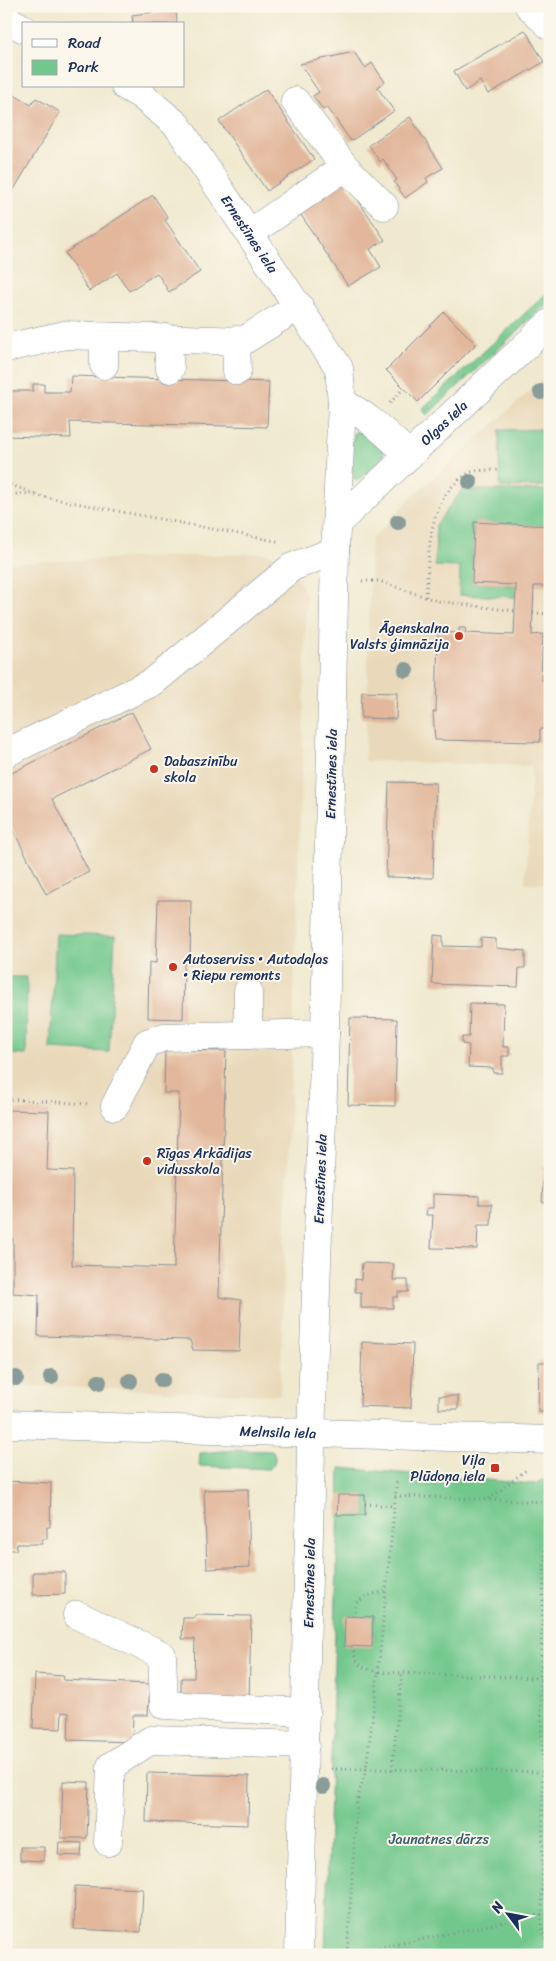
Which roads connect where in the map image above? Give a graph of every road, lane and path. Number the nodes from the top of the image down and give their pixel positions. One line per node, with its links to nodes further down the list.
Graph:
1 (529, 6): 3 (street)
2 (6, 19): 4 (street)
3 (550, 26)
4 (22, 28)
5 (129, 88): 9 (street, Ernestīnes iela)
6 (295, 101): 7 (street)
7 (345, 167): 8 (street); 9 (street)
8 (384, 206)
9 (250, 233): 10 (street, Ernestīnes iela)
10 (300, 306): 14 (street); 21 (street, Ernestīnes iela)
11 (550, 323): 22 (street, Olgas iela)
12 (104, 337): 13 (street); 15 (street); 16 (street)
13 (167, 338): 14 (street); 17 (street)
14 (236, 340): 18 (street)
15 (6, 348)
16 (104, 365)
17 (170, 369)
18 (237, 371)
19 (401, 391): 20 (path)
20 (396, 397)
21 (342, 402): 22 (street); 27 (street, Ernestīnes iela)
22 (408, 454): 27 (street, Olgas iela)
23 (499, 470): 31 (path)
24 (6, 483): 26 (path)
25 (6, 496): 26 (path)
26 (46, 498): 29 (path)
27 (338, 522): 28 (street, Ernestīnes iela)
28 (335, 551): 29 (street); 30 (street, Ernestīnes iela)
29 (300, 563): 35 (street)
30 (334, 582): 31 (path); 37 (street, Ernestīnes iela)
31 (426, 597): 32 (path)
32 (515, 611)
33 (533, 613): 34 (path)
34 (550, 614)
35 (6, 753)
36 (248, 992): 38 (street)
37 (325, 1033): 38 (street); 42 (street, Ernestīnes iela)
38 (248, 1035): 40 (street)
39 (6, 1099): 40 (path)
40 (115, 1106)
41 (6, 1424): 42 (street, Melnsila iela)
42 (312, 1434): 43 (street, Melnsila iela); 60 (street, Ernestīnes iela)
43 (550, 1440)
44 (526, 1470): 49 (path)
45 (548, 1470): 47 (path)
46 (396, 1480): 48 (path)
47 (549, 1488): 50 (path)
48 (395, 1496): 49 (path); 52 (path)
49 (488, 1500): 50 (path)
50 (547, 1502): 59 (path)
51 (365, 1504): 52 (path)
52 (394, 1506): 53 (path)
53 (386, 1591): 55 (path); 57 (path)
54 (77, 1615): 60 (street)
55 (353, 1617)
56 (352, 1646): 57 (path)
57 (378, 1672): 58 (path); 65 (path)
58 (402, 1673): 59 (path); 66 (path)
59 (540, 1678): 63 (path)
60 (306, 1712): 61 (street, Ernestīnes iela)
61 (304, 1744): 68 (street); 73 (street, Ernestīnes iela)
62 (550, 1762): 63 (path)
63 (543, 1765): 67 (path)
64 (338, 1769): 65 (path)
65 (366, 1769): 66 (path); 71 (path)
66 (392, 1770): 67 (path)
67 (543, 1772): 70 (path)
68 (108, 1842)
69 (550, 1889): 70 (path)
70 (542, 1890): 71 (path)
71 (542, 1914): 72 (path)
72 (550, 1952)
73 (299, 1955)

